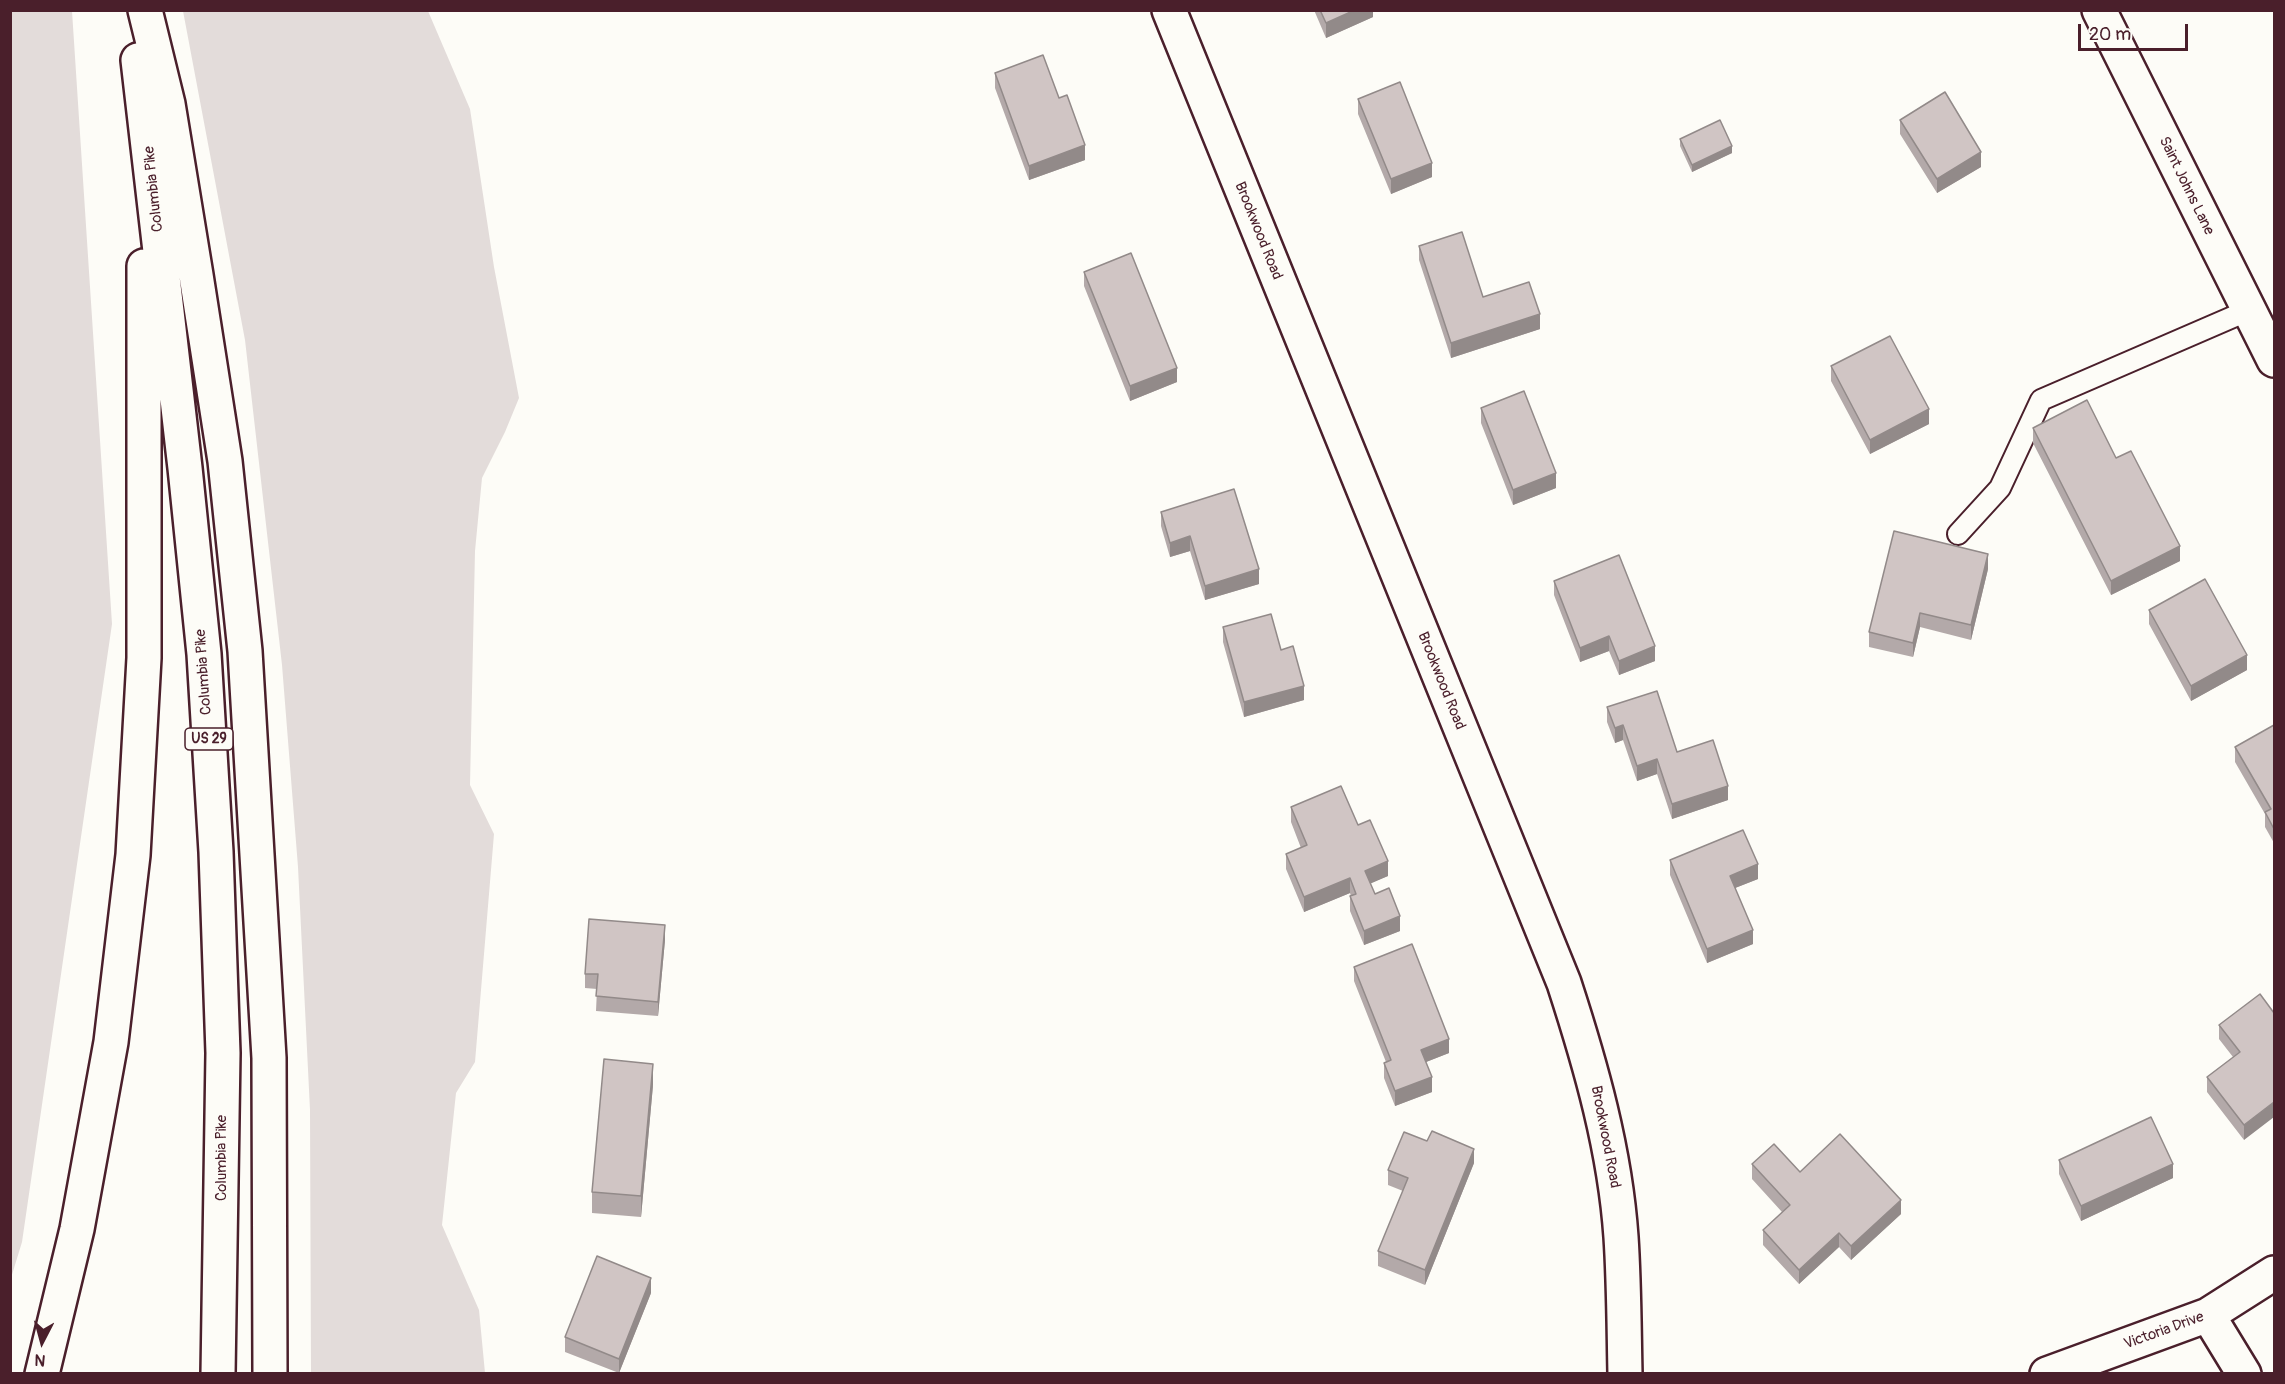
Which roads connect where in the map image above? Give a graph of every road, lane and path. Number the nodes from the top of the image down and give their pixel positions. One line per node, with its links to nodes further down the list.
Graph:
1 (131, 10): 5 (main road, Columbia Pike / US 29)
2 (146, 10): 13 (main road)
3 (1169, 10): 14 (main road, Brookwood Road)
4 (2099, 10): 6 (main road, Saint Johns Lane)
5 (145, 108): 11 (main road); 12 (main road, Columbia Pike / US 29)
6 (2249, 310): 7 (main road, Saint Johns Lane); 8 (lane)
7 (2274, 360)
8 (1958, 534)
9 (2274, 1273): 10 (main road, Victoria Drive)
10 (2208, 1316): 15 (main road, Victoria Drive); 16 (main road)
11 (42, 1374)
12 (218, 1374)
13 (270, 1374)
14 (1625, 1374)
15 (2046, 1374)
16 (2244, 1374)

